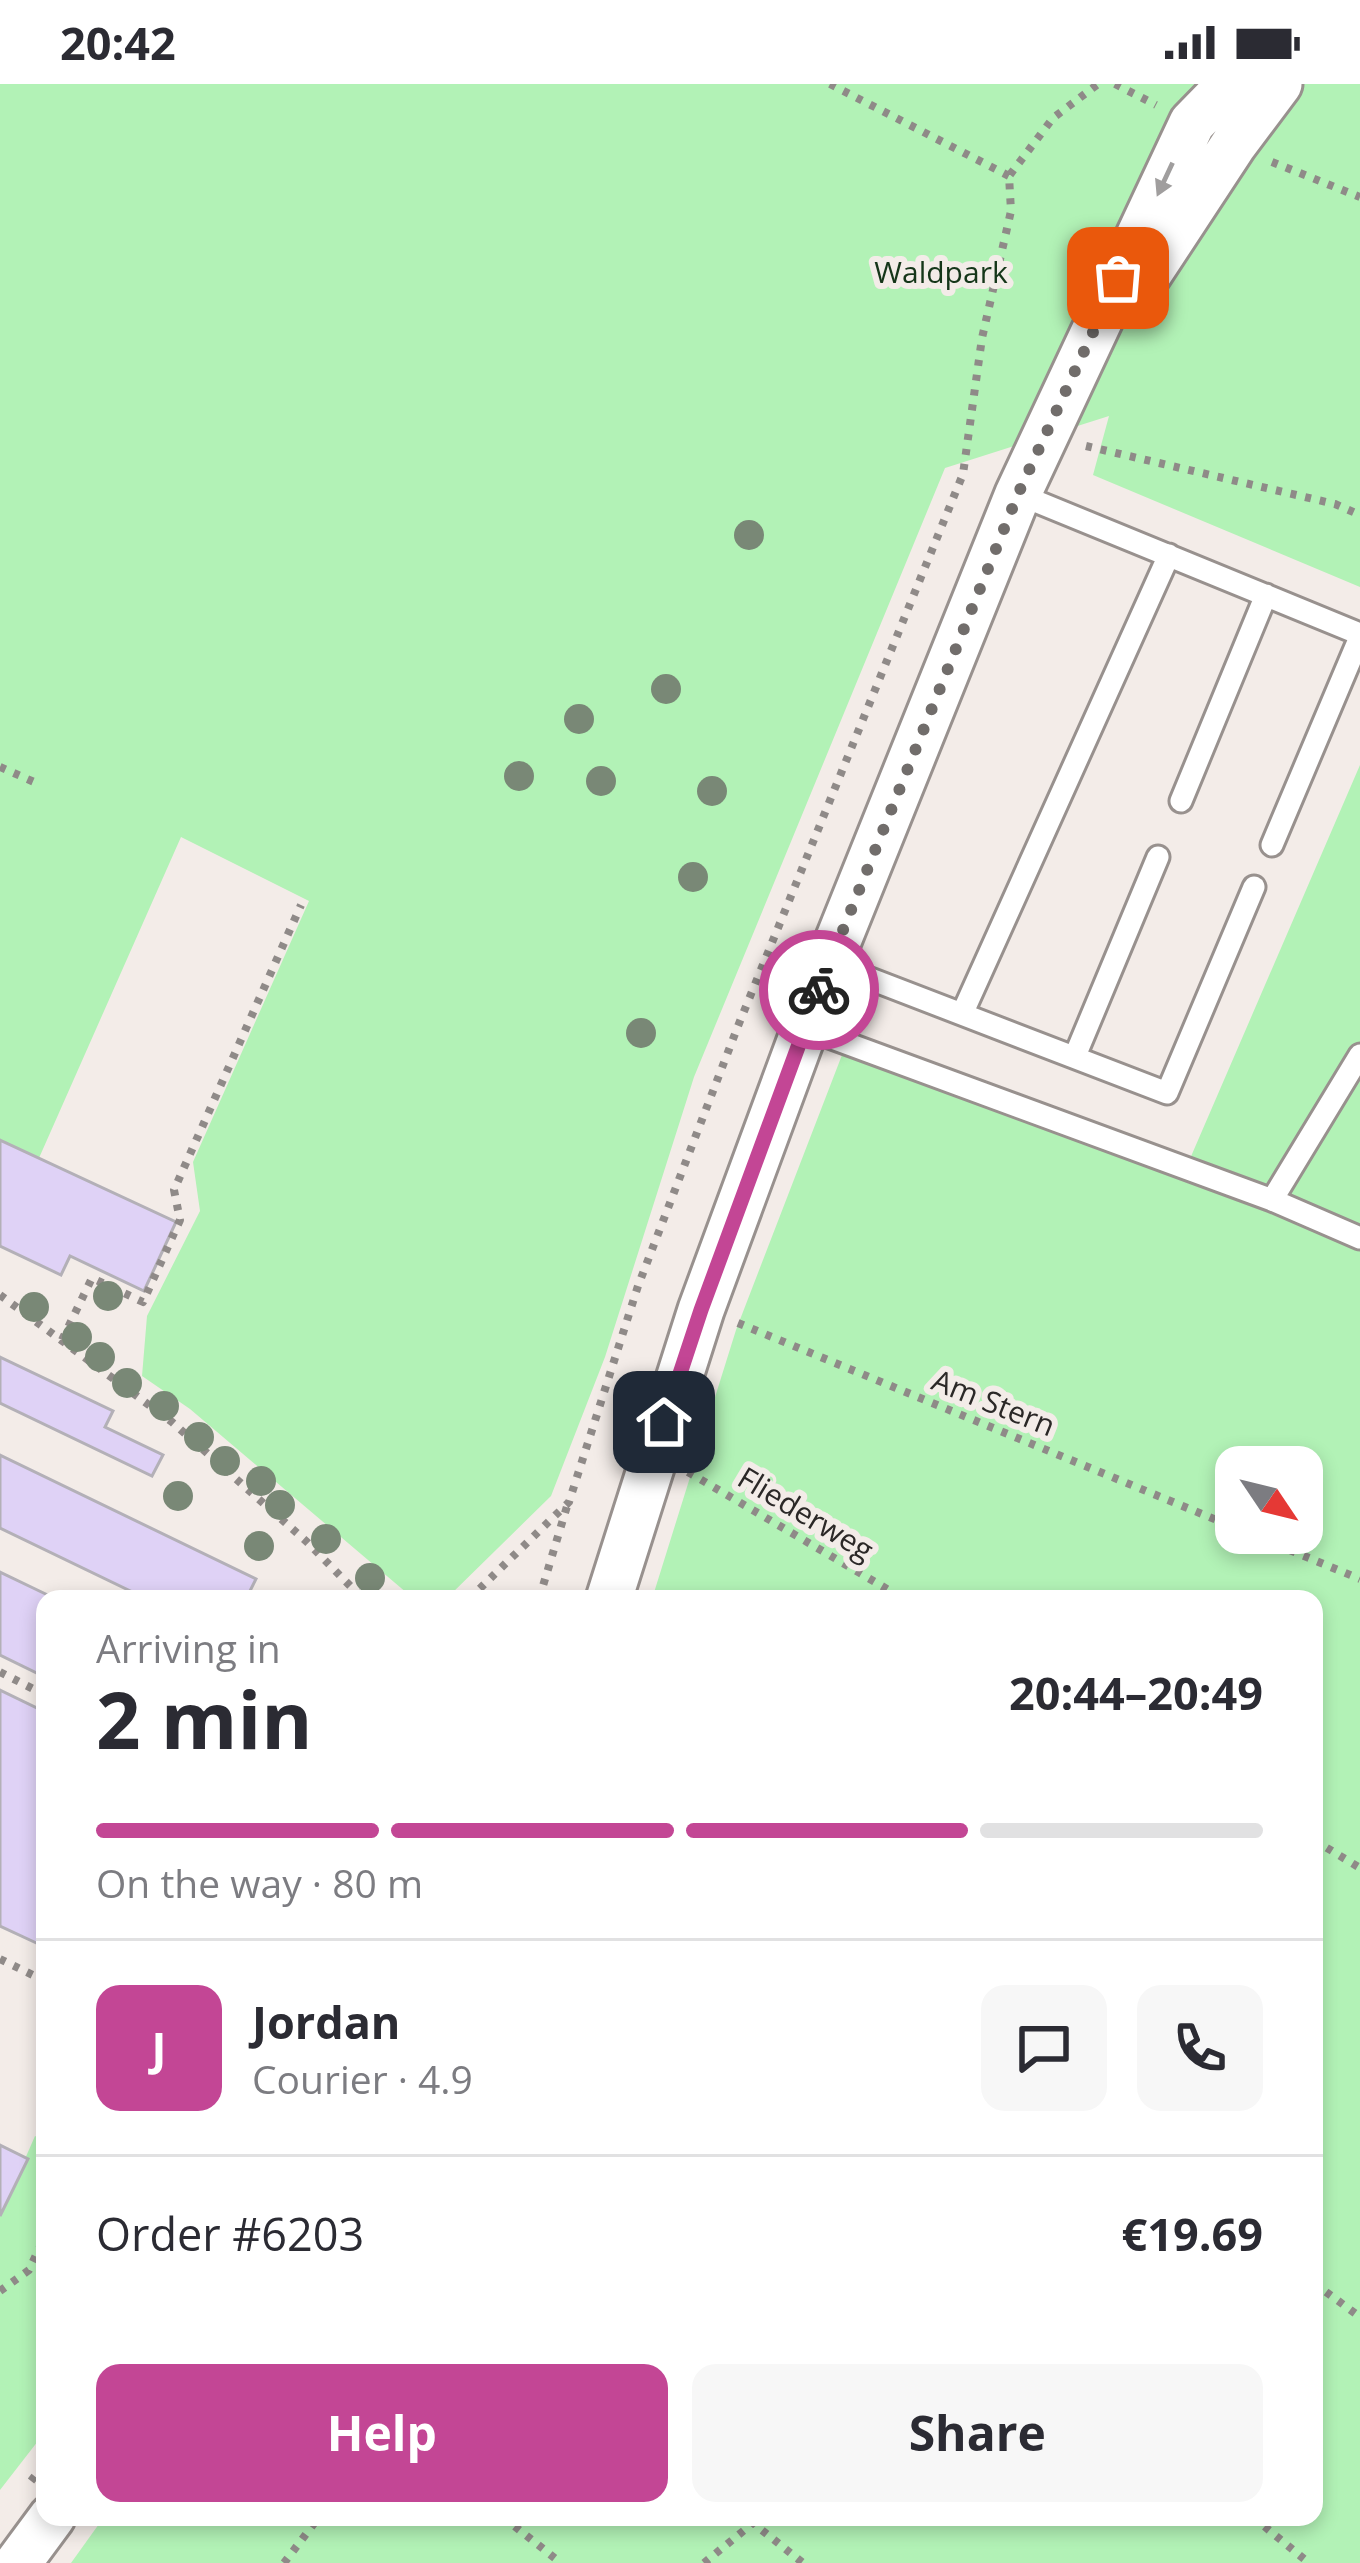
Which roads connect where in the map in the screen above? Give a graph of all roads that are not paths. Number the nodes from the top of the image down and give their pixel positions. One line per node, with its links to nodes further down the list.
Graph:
1 (1230, 84): 3 (street, one-way to 3)
2 (1280, 84): 3 (street)
3 (1044, 433): 4 (street)
4 (1000, 486): 5 (lane); 12 (street)
5 (1168, 555): 6 (lane); 13 (lane)
6 (1266, 596): 7 (lane); 8 (lane)
7 (1360, 635): 9 (lane)
8 (1181, 801)
9 (1272, 844)
10 (1158, 857): 16 (lane)
11 (1254, 887): 16 (lane)
12 (829, 963): 13 (lane); 14 (street)
13 (964, 1012): 16 (lane)
14 (805, 1028): 17 (lane); 19 (street)
15 (1360, 1055): 17 (lane)
16 (1075, 1056)
17 (1272, 1200): 18 (lane)
18 (1360, 1238)
19 (613, 1590)
20 (45, 2526): 21 (street)
21 (18, 2563)

